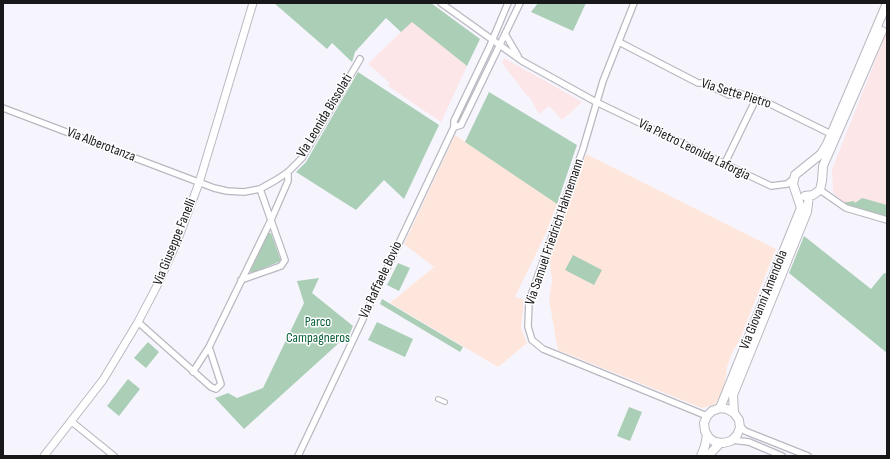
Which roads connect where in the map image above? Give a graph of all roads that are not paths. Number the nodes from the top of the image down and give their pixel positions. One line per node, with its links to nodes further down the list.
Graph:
1 (253, 3): 26 (street, Via Giuseppe Fanelli)
2 (441, 3): 11 (street, Via Pietro Leonida Laforgia)
3 (508, 3): 7 (street, Via Raffaele Bovio)
4 (520, 3): 8 (street, Via Raffaele Bovio)
5 (634, 3): 12 (street, Via Samuel Friedrich Hahnemann)
6 (887, 3): 20 (main road)
7 (505, 9): 8 (street); 11 (street, Via Raffaele Bovio)
8 (515, 14): 10 (street, Via Raffaele Bovio)
9 (887, 18): 24 (main road)
10 (505, 34): 13 (street, Via Raffaele Bovio); 15 (street)
11 (492, 40): 13 (street, Via Pietro Leonida Laforgia); 19 (street, Via Raffaele Bovio)
12 (619, 42): 16 (street, Via Sette Pietro); 17 (street, Via Samuel Friedrich Hahnemann)
13 (499, 46): 15 (street, Via Pietro Leonida Laforgia); 19 (street, Via Raffaele Bovio)
14 (360, 59): 23 (street, Via Leonida Bissolati)
15 (522, 61): 17 (street, Via Pietro Leonida Laforgia)
16 (756, 99): 20 (street, Via Sette Pietro); 21 (street)
17 (596, 102): 21 (street, Via Pietro Leonida Laforgia); 43 (street, Via Samuel Friedrich Hahnemann)
18 (3, 108): 26 (street, Via Alberotanza)
19 (454, 127): 51 (street, Via Raffaele Bovio)
20 (831, 134): 22 (main road)
21 (724, 165): 25 (street, Via Pietro Leonida Laforgia)
22 (802, 168): 24 (main road); 25 (main road)
23 (288, 172): 27 (street, Via Leonida Bissolati); 31 (street)
24 (822, 176): 28 (main road)
25 (793, 180): 29 (main road, Via Giovanni Amendola)
26 (199, 183): 27 (street, Via Leonida Bissolati); 34 (street, Via Giuseppe Fanelli)
27 (260, 189): 31 (street)
28 (820, 190): 30 (main road); 32 (street)
29 (797, 192): 30 (main road); 41 (main road, Via Giovanni Amendola)
30 (809, 196): 42 (main road, Via Giovanni Amendola)
31 (270, 220): 33 (street); 33 (street)
32 (887, 220)
33 (242, 280): 35 (street)
34 (138, 322): 38 (street); 44 (street, Via Giuseppe Fanelli)
35 (209, 347): 36 (street); 37 (street)
36 (203, 357): 37 (street); 38 (street)
37 (214, 362): 38 (street)
38 (194, 372)
39 (438, 399): 40 (street)
40 (445, 402)
41 (720, 408): 42 (main road); 43 (main road)
42 (734, 413): 45 (main road, Via Giovanni Amendola)
43 (707, 416): 46 (main road)
44 (72, 422): 49 (street, Via Giuseppe Fanelli); 50 (street)
45 (739, 425): 47 (main road); 55 (street)
46 (707, 435): 48 (main road); 52 (main road)
47 (732, 440): 48 (main road); 54 (street)
48 (720, 443): 53 (main road)
49 (44, 456)
50 (114, 456)
51 (298, 456)
52 (701, 456)
53 (708, 456)
54 (782, 456)
55 (808, 456)

